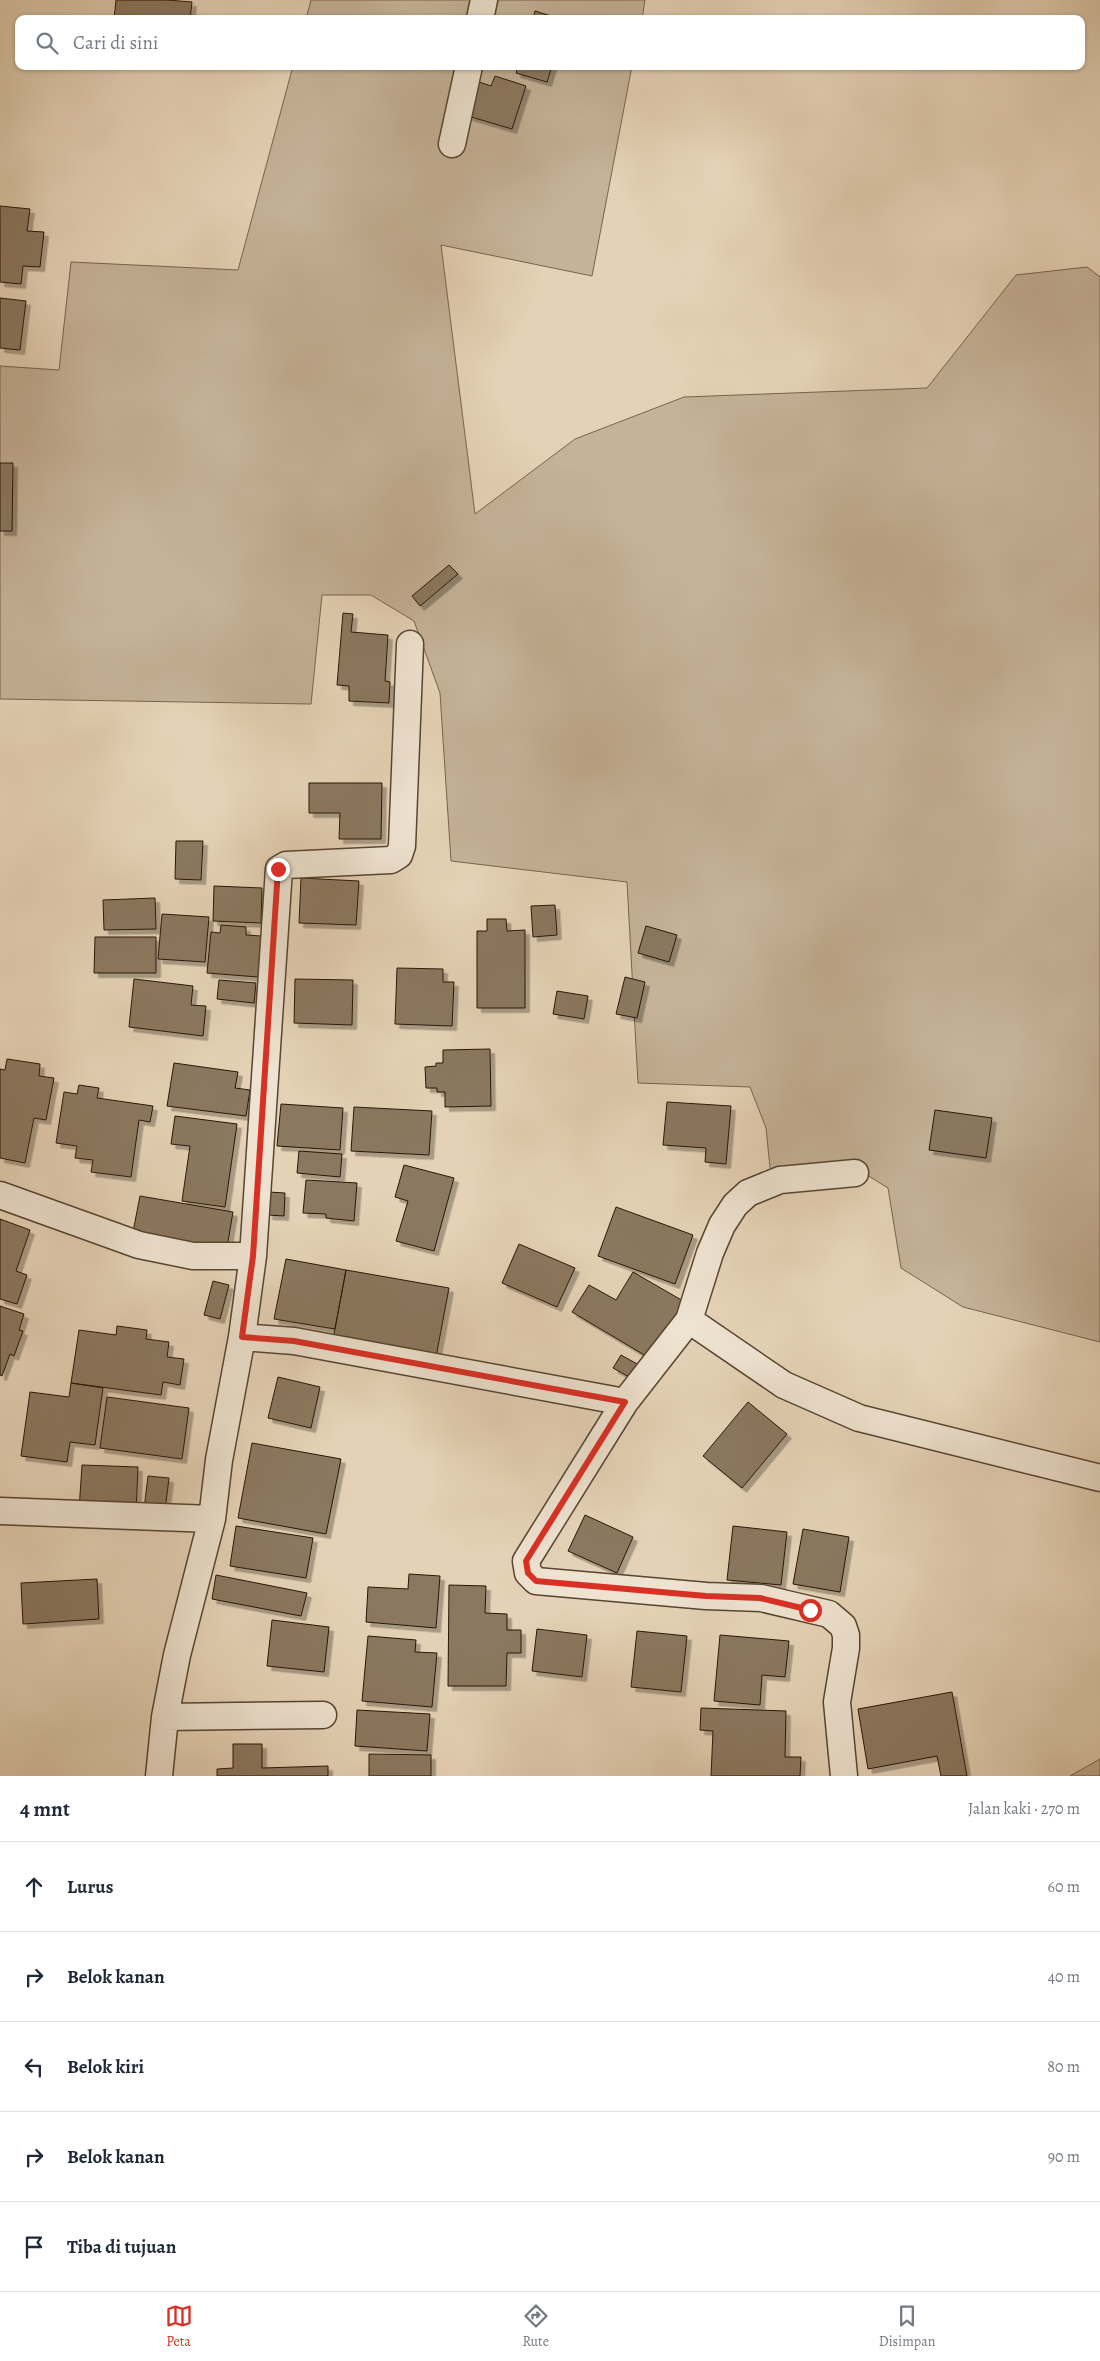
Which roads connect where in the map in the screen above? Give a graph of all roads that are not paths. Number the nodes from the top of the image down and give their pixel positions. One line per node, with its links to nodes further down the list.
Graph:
1 (484, 0): 2 (street)
2 (481, 15)
3 (468, 70): 4 (street)
4 (452, 144)
5 (410, 644): 8 (street)
6 (855, 1173): 9 (street)
7 (0, 1195): 8 (street)
8 (253, 1256): 10 (street)
9 (689, 1320): 11 (street); 12 (street)
10 (242, 1337): 11 (street); 14 (street)
11 (625, 1402): 18 (street)
12 (1100, 1478)
13 (0, 1511): 14 (street)
14 (212, 1519): 16 (street)
15 (323, 1715): 16 (street)
16 (165, 1717): 17 (street)
17 (159, 1776)
18 (844, 1776)

